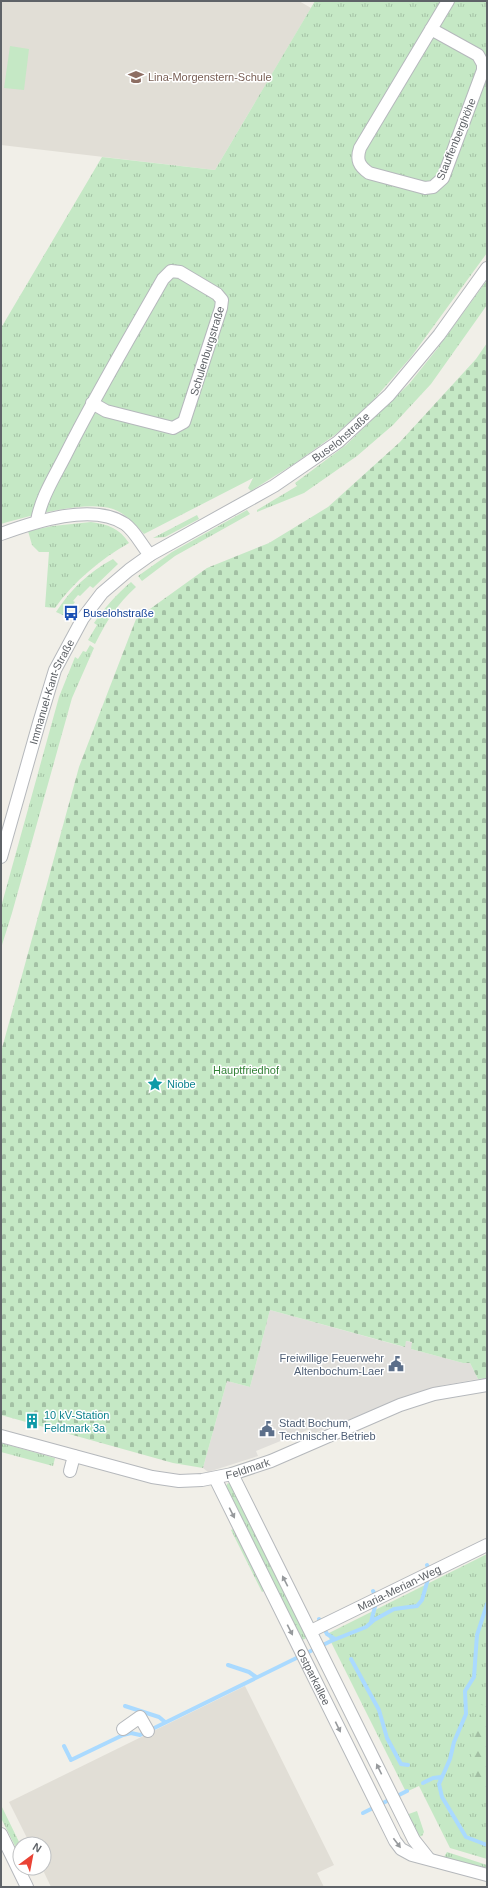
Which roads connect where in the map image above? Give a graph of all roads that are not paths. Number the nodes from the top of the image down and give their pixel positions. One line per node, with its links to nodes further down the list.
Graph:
1 (448, 1): 2 (street, Stauffenberghöhe)
2 (431, 29): 2 (street, Stauffenberghöhe)
3 (487, 268): 7 (street, Buselohstraße)
4 (92, 403): 4 (street, Schulenburgstraße); 5 (street, Schulenburgstraße)
5 (37, 521): 6 (street); 7 (street)
6 (1, 534)
7 (150, 556): 8 (street, Immanuel-Kant-Straße)
8 (1, 857)
9 (487, 1385): 13 (street, Feldmark)
10 (1, 1436): 11 (street, Feldmark)
11 (74, 1456): 12 (street); 14 (street, Feldmark)
12 (70, 1471)
13 (232, 1474): 14 (street, Feldmark); 16 (street, Ostparkallee, one-way to 13)
14 (215, 1478): 20 (street, Ostparkallee, one-way to 20)
15 (487, 1545): 16 (street, Maria-Merian-Weg)
16 (310, 1631): 20 (street, Ostparkallee, one-way to 16)
17 (123, 1729): 18 (street)
18 (148, 1731)
19 (1, 1834): 22 (street)
20 (429, 1859): 21 (street, Ostparkallee)
21 (487, 1875)
22 (26, 1887)

